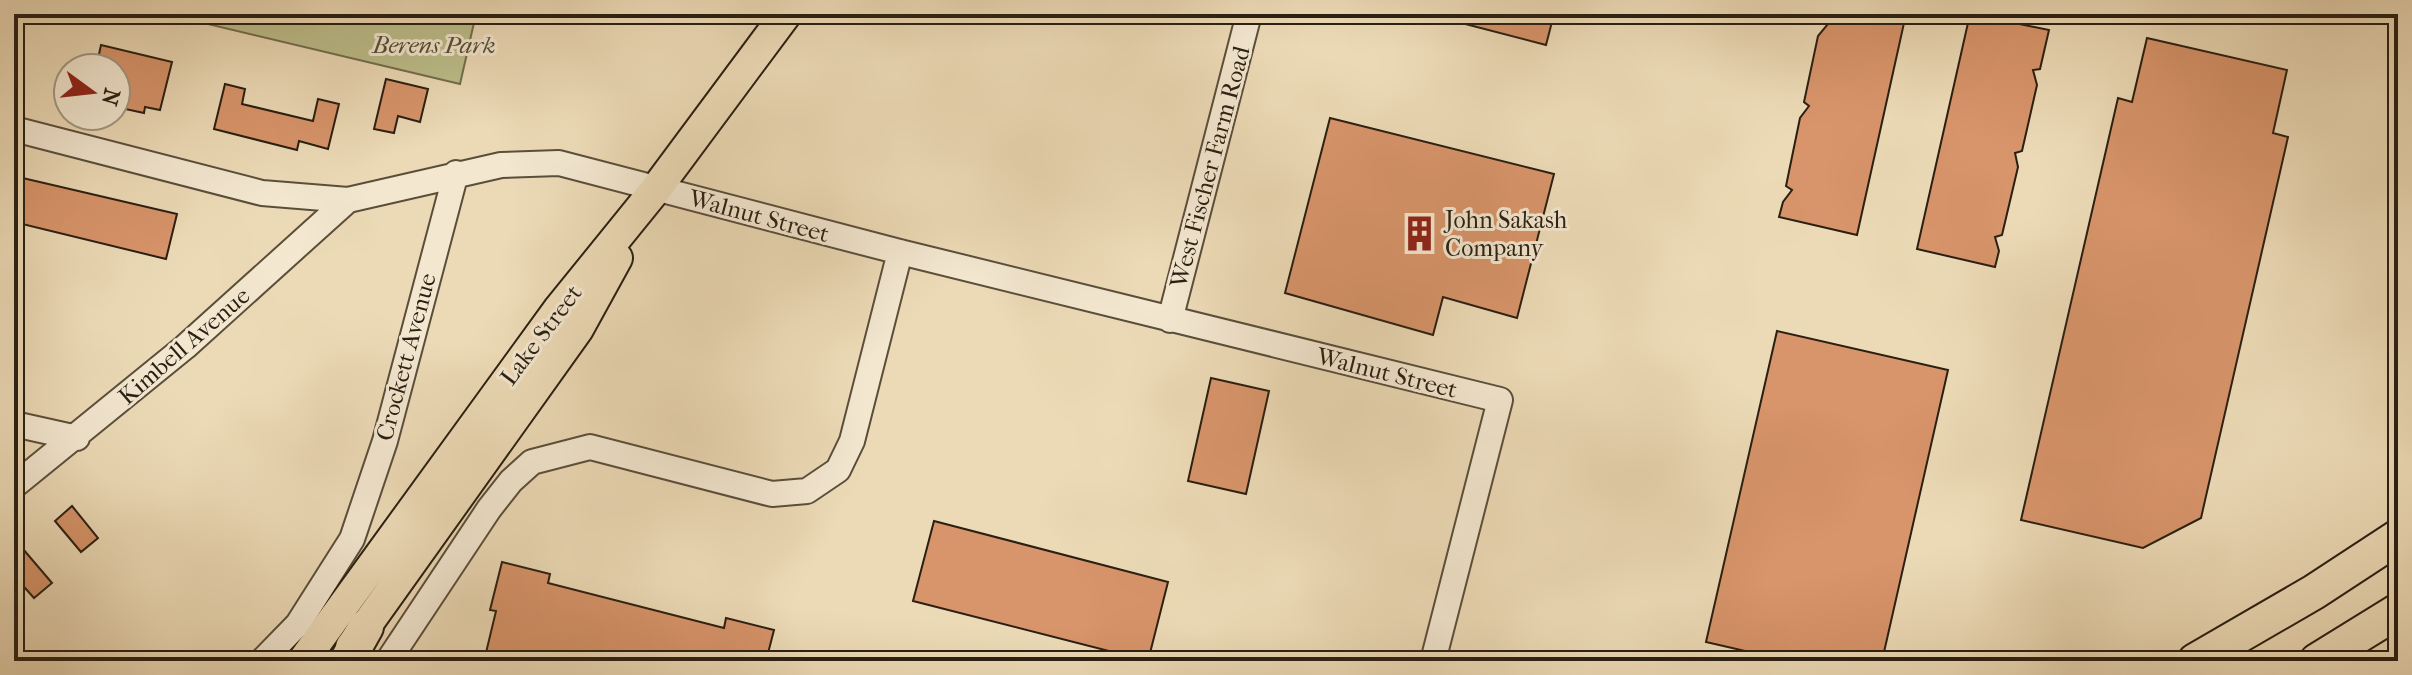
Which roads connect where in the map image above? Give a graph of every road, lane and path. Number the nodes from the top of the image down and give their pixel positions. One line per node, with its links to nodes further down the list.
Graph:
1 (786, 14): 5 (main road, Lake Street)
2 (1249, 14): 8 (street, West Fischer Farm Road)
3 (14, 129): 6 (street, Walnut Street)
4 (456, 173): 5 (street, Walnut Street); 6 (street, Walnut Street); 15 (street, Crockett Avenue)
5 (656, 189): 7 (street, Walnut Street); 14 (main road, Lake Street); 16 (main road, Lake Street)
6 (348, 200): 10 (street, Kimbell Avenue)
7 (900, 252): 8 (street, Walnut Street); 19 (street)
8 (1170, 320): 20 (street, Walnut Street)
9 (14, 424): 10 (street)
10 (77, 438): 11 (street, Kimbell Avenue)
11 (14, 486)
12 (2398, 537): 21 (highway)
13 (2398, 611): 22 (highway)
14 (366, 627): 17 (main road, Lake Street); 18 (highway)
15 (262, 661)
16 (303, 661)
17 (339, 661)
18 (347, 661)
19 (388, 661)
20 (1433, 661)
21 (2195, 661)
22 (2317, 661)

